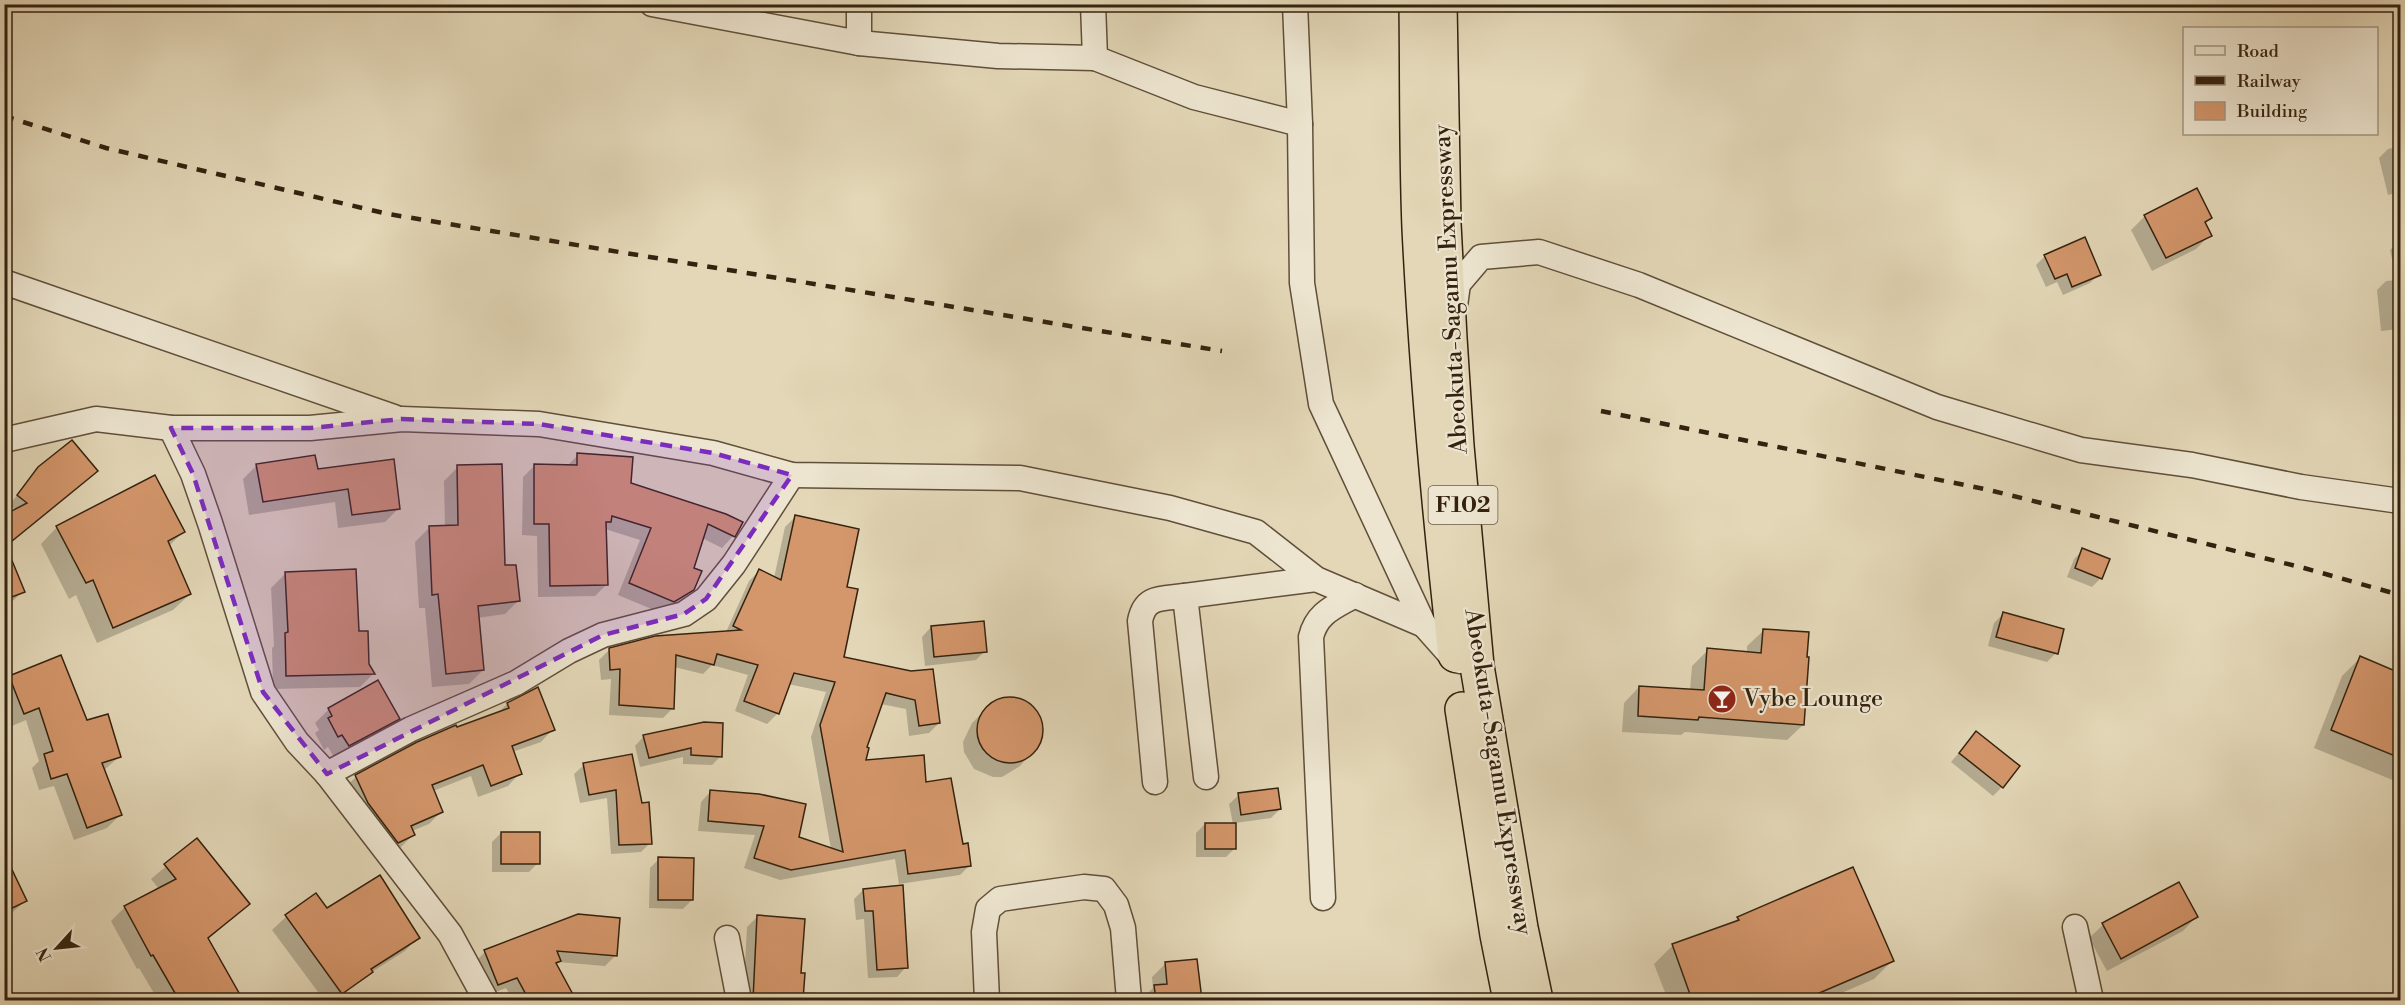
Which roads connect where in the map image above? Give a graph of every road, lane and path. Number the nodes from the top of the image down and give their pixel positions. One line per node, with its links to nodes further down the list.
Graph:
1 (652, 4): 7 (street)
2 (859, 4): 7 (street)
3 (1093, 4): 8 (street)
4 (1295, 4): 9 (street)
5 (1416, 4): 21 (highway, Abeokuta-Sagamu Expressway / F102)
6 (1440, 4): 11 (highway, Abeokuta-Sagamu Expressway / F102)
7 (860, 43): 8 (street)
8 (1095, 58): 9 (street)
9 (1300, 124): 20 (street)
10 (4, 282): 12 (street)
11 (1450, 339): 16 (street); 21 (highway, Abeokuta-Sagamu Expressway / F102)
12 (402, 419): 13 (street); 15 (street)
13 (171, 428): 14 (street); 22 (street)
14 (4, 440)
15 (792, 475): 17 (street); 22 (street)
16 (2400, 501)
17 (1316, 579): 18 (street); 19 (street)
18 (1355, 595): 20 (street); 25 (street)
19 (1185, 596): 23 (street); 24 (street)
20 (1424, 625): 21 (street)
21 (1466, 663): 32 (highway, Abeokuta-Sagamu Expressway / F102); 33 (highway, Abeokuta-Sagamu Expressway / F102)
22 (327, 774): 28 (street)
23 (1206, 777)
24 (1155, 782)
25 (1323, 898)
26 (2075, 927): 34 (street)
27 (727, 938): 29 (street)
28 (486, 1000)
29 (739, 1000)
30 (987, 1000): 31 (street)
31 (1129, 1000)
32 (1510, 1000)
33 (1536, 1000)
34 (2091, 1000)

